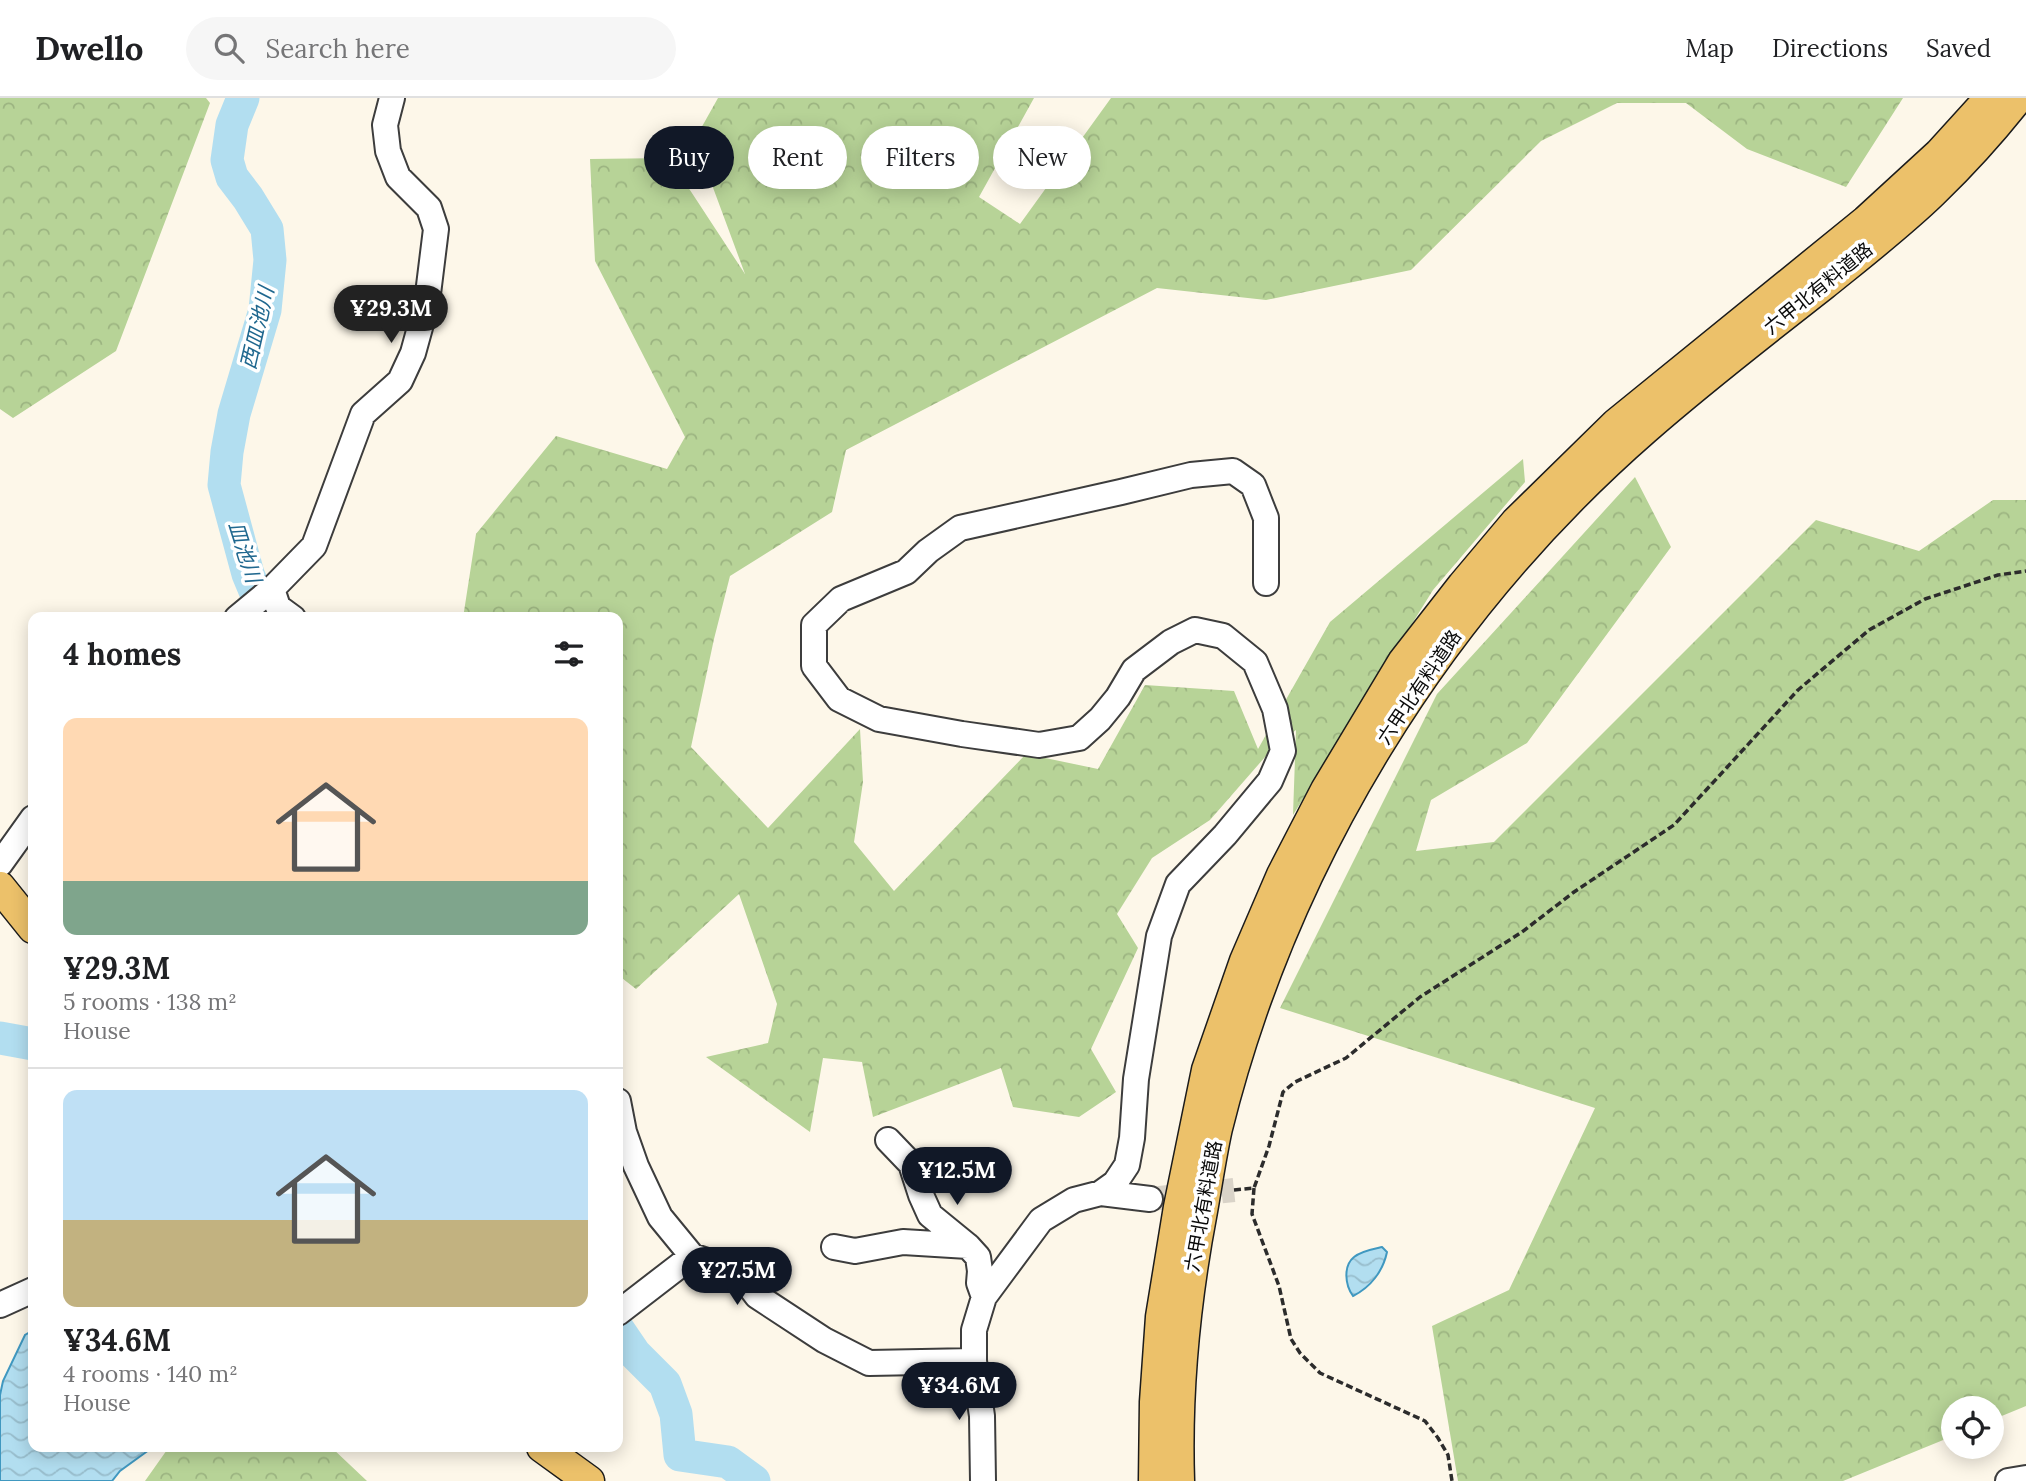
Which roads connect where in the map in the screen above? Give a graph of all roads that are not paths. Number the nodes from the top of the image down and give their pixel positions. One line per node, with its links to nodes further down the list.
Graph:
1 (392, 98): 5 (street)
2 (1990, 98): 27 (main road, 六甲北有料道路)
3 (2018, 98): 28 (main road, 六甲北有料道路)
4 (1266, 583): 13 (street)
5 (256, 602): 6 (street)
6 (285, 612)
7 (28, 825): 8 (street)
8 (0, 864)
9 (0, 887): 10 (main road)
10 (28, 922)
11 (623, 1127): 17 (street)
12 (888, 1140): 15 (street)
13 (1101, 1193): 14 (street); 19 (street)
14 (1150, 1199)
15 (968, 1246): 16 (street); 19 (street)
16 (834, 1247)
17 (692, 1256): 21 (street); 22 (street)
18 (28, 1292): 20 (street)
19 (984, 1297): 22 (street)
20 (0, 1305)
21 (623, 1309)
22 (974, 1360): 26 (street)
23 (549, 1452): 25 (main road)
24 (2026, 1478): 29 (street)
25 (589, 1481)
26 (983, 1481)
27 (1154, 1481)
28 (1179, 1481)
29 (2008, 1481)

